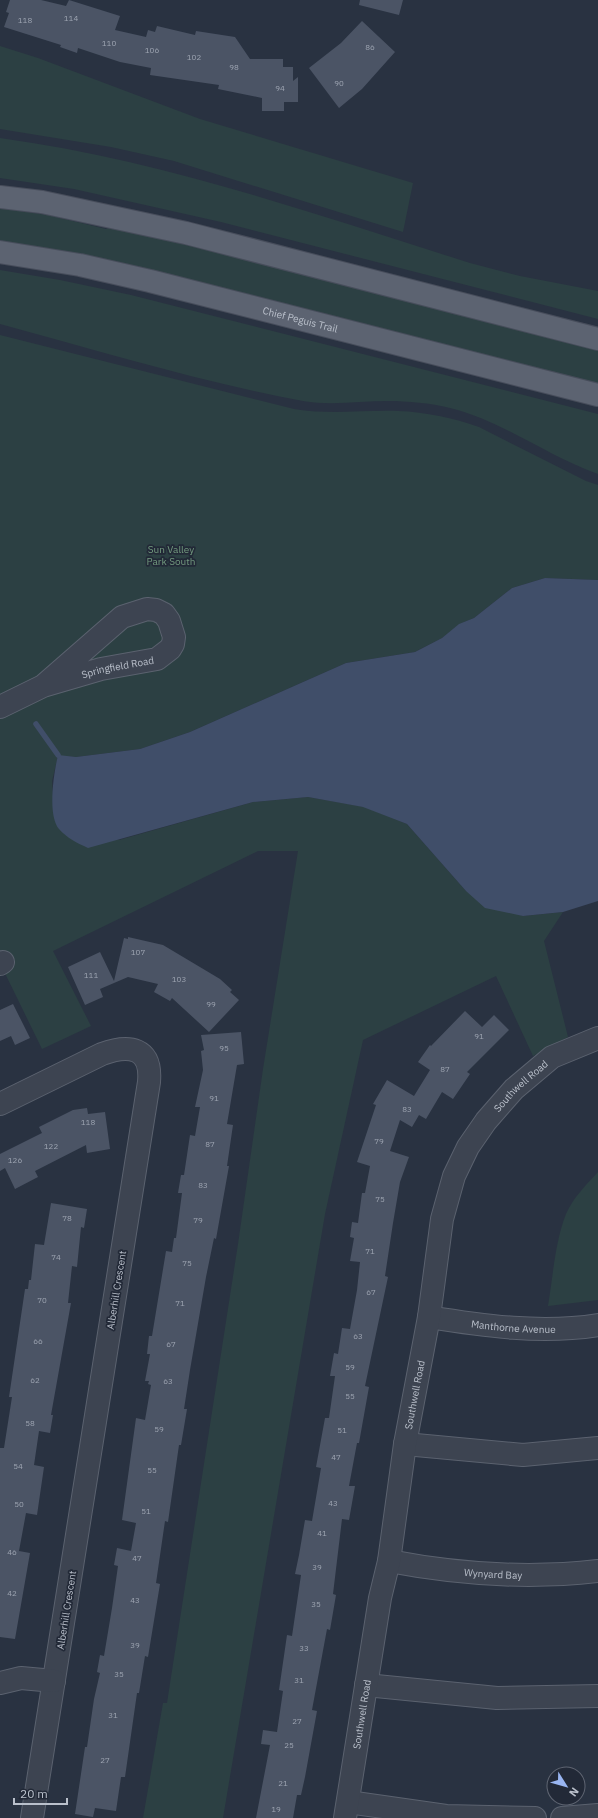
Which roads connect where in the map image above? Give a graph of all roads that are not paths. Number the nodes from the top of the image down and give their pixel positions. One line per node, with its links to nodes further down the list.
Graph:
1 (0, 197): 3 (main road)
2 (0, 252): 4 (main road, Chief Peguis Trail)
3 (598, 339)
4 (598, 395)
5 (43, 686): 5 (street, Springfield Road); 6 (street, Springfield Road)
6 (0, 707)
7 (598, 1038): 9 (street, Southwell Road)
8 (0, 1104): 15 (street, Alberhill Crescent)
9 (429, 1318): 10 (street, Manthorne Avenue); 11 (street, Southwell Road)
10 (598, 1325)
11 (405, 1444): 12 (street); 13 (street, Southwell Road)
12 (598, 1448)
13 (390, 1561): 14 (street, Wynyard Bay); 17 (street, Southwell Road)
14 (598, 1571)
15 (54, 1682): 16 (street); 21 (street, Alberhill Crescent)
16 (0, 1683)
17 (366, 1685): 18 (street); 19 (street, Southwell Road)
18 (598, 1696)
19 (346, 1810): 22 (street)
20 (598, 1815): 23 (street)
21 (32, 1818)
22 (535, 1818)
23 (562, 1818)

